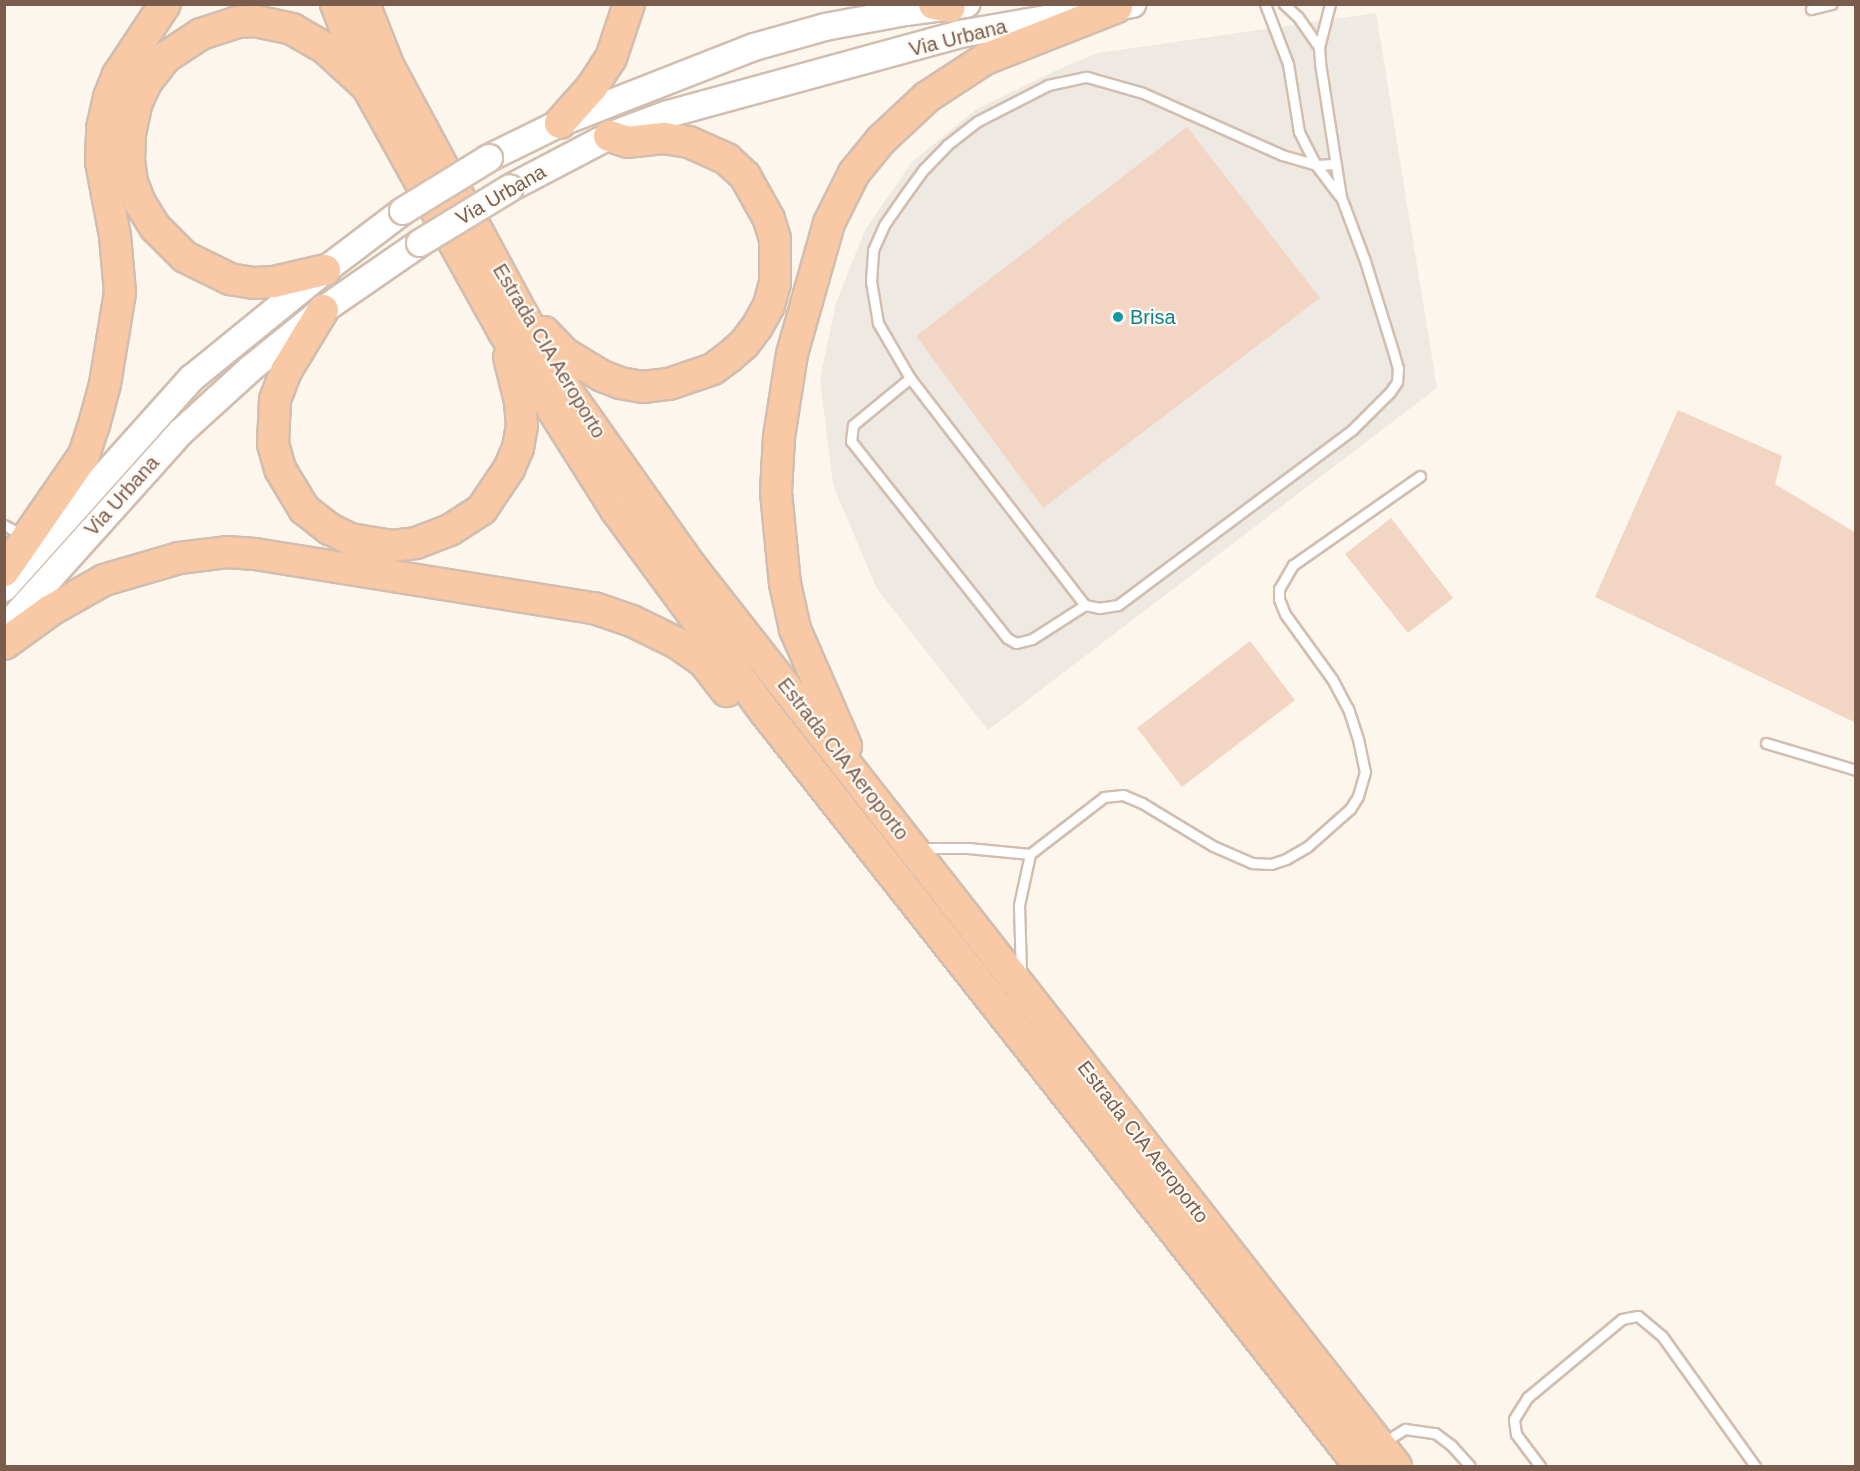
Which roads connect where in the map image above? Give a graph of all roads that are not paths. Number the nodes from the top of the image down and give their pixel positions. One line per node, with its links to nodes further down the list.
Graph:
1 (165, 4): 26 (highway)
2 (336, 4): 15 (highway, Estrada CIA Aeroporto)
3 (364, 4): 14 (highway, Estrada CIA Aeroporto)
4 (389, 4): 14 (highway)
5 (629, 4): 16 (highway)
6 (1265, 4): 19 (lane)
7 (1284, 4): 13 (lane)
8 (1330, 4): 13 (lane)
9 (1831, 4): 12 (lane)
10 (950, 5): 16 (main road, Via Urbana)
11 (1124, 6): 17 (main road, Via Urbana); 34 (highway)
12 (1811, 9)
13 (1319, 46): 18 (lane)
14 (389, 67): 23 (highway, Estrada CIA Aeroporto)
15 (368, 88): 21 (highway); 23 (highway, Estrada CIA Aeroporto)
16 (560, 123): 21 (main road, Via Urbana, bridge)
17 (609, 136): 22 (main road, Via Urbana, bridge); 23 (highway)
18 (1335, 164): 19 (lane); 20 (lane)
19 (1316, 165): 20 (lane); 24 (lane)
20 (1341, 197): 29 (lane)
21 (325, 270): 28 (main road, Via Urbana)
22 (324, 310): 23 (highway); 30 (main road, Via Urbana)
23 (513, 323): 34 (highway, Estrada CIA Aeroporto); 38 (highway, Estrada CIA Aeroporto)
24 (910, 378): 29 (lane); 29 (lane)
25 (1420, 476): 36 (lane)
26 (17, 532): 27 (highway)
27 (4, 571)
28 (4, 588)
29 (1085, 605)
30 (4, 629)
31 (4, 645): 38 (highway)
32 (1766, 743): 33 (lane)
33 (1856, 770)
34 (863, 785): 35 (highway, Estrada CIA Aeroporto)
35 (914, 849): 36 (lane); 37 (highway, Estrada CIA Aeroporto)
36 (1030, 854): 37 (lane)
37 (1022, 987): 39 (highway, Estrada CIA Aeroporto)
38 (1076, 1105): 39 (highway, Estrada CIA Aeroporto)
39 (1379, 1459): 40 (lane)
40 (1470, 1467)
41 (1540, 1467): 42 (lane)
42 (1755, 1467)

